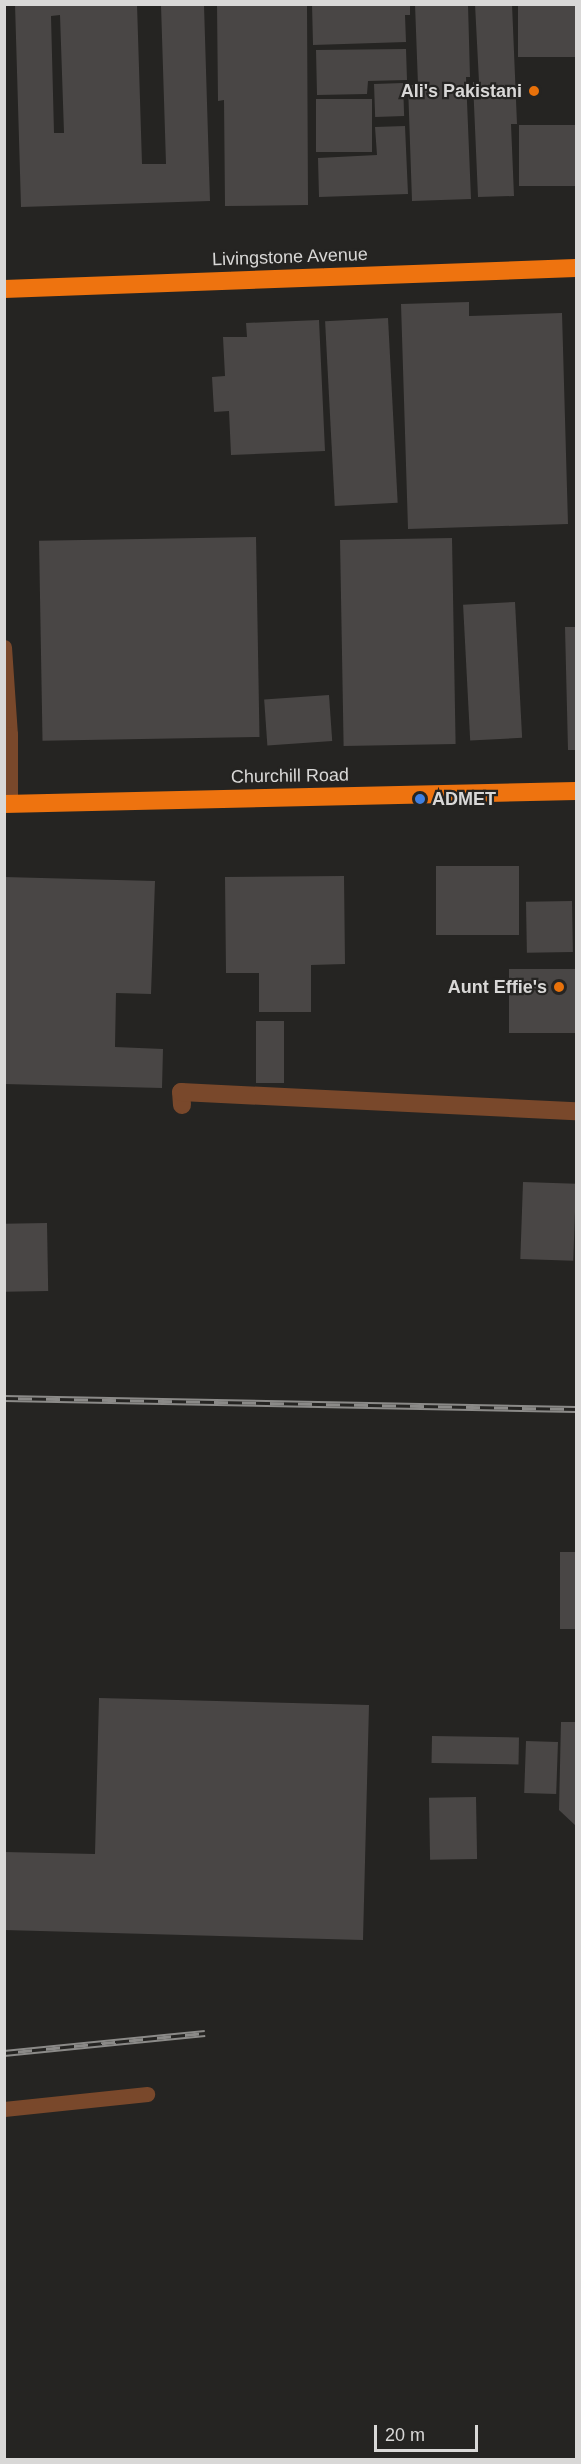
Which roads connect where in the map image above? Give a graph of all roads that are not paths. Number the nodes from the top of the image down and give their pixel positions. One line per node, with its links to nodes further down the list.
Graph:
1 (576, 268): 2 (highway, Livingstone Avenue)
2 (5, 288)
3 (4, 647): 5 (lane)
4 (576, 791): 5 (highway, Churchill Road)
5 (7, 804)
6 (182, 1105): 7 (street)
7 (576, 1111)
8 (147, 2094): 9 (lane)
9 (4, 2109)

